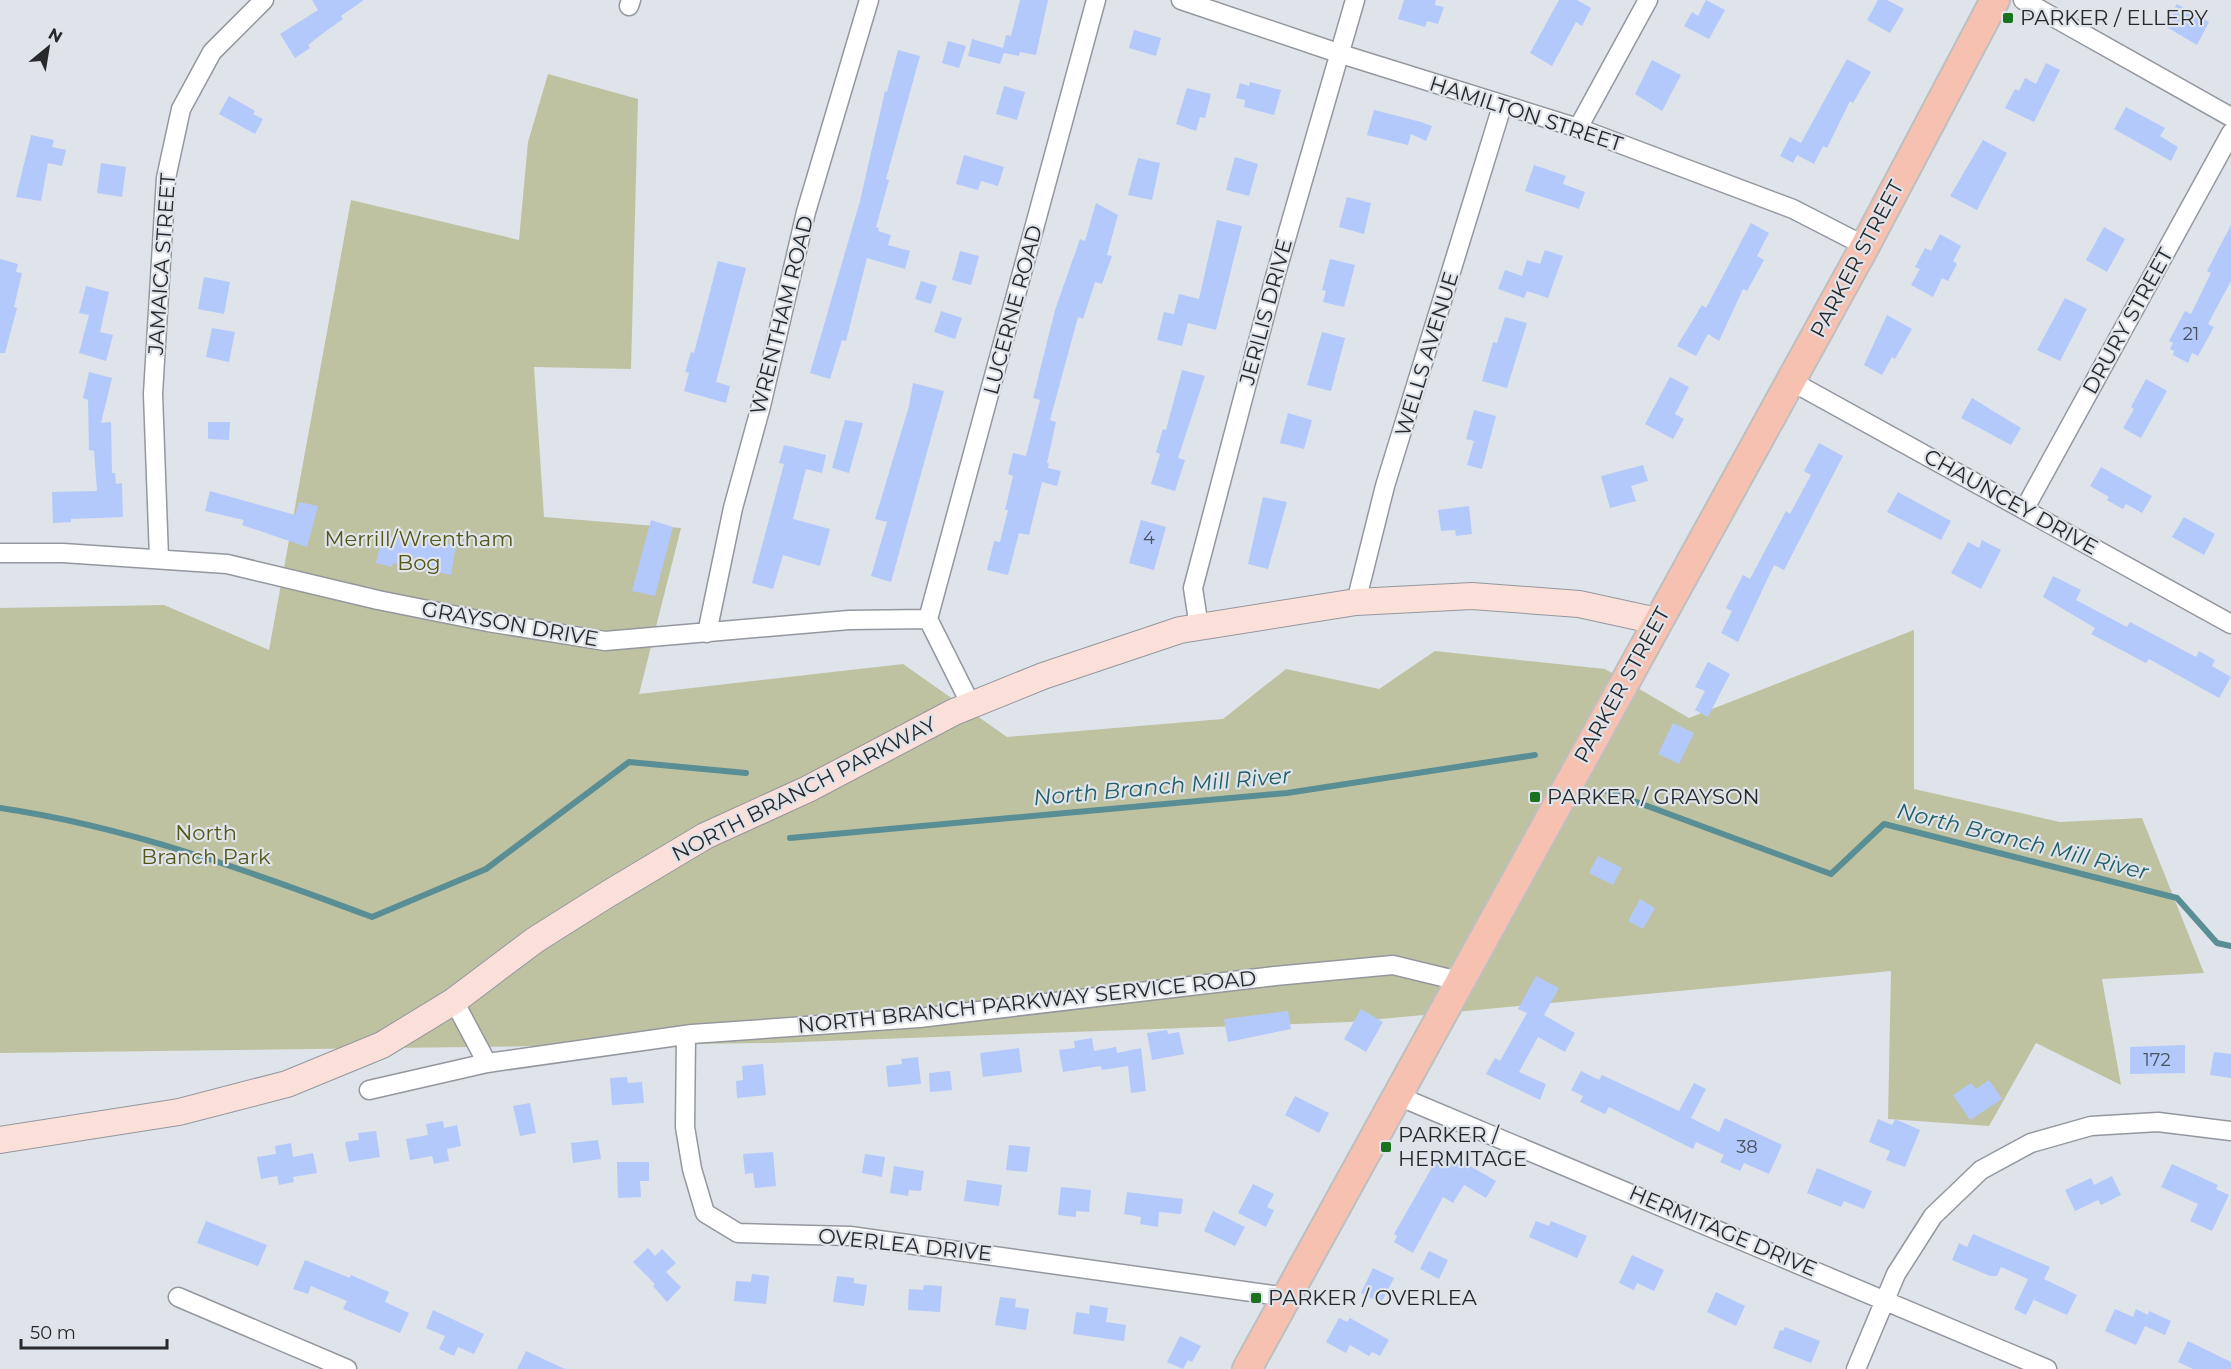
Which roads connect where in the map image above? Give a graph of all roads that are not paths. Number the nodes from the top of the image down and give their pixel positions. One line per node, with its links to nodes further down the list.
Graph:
1 (264, 0): 18 (street, JAMAICA STREET)
2 (869, 0): 24 (street, WRENTHAM ROAD)
3 (1096, 0): 20 (street, LUCERNE ROAD)
4 (1181, 0): 9 (street, HAMILTON STREET)
5 (1355, 0): 9 (street, JERILIS DRIVE)
6 (1648, 0): 12 (street)
7 (1995, 0): 14 (main road, PARKER STREET)
8 (2023, 0): 11 (street)
9 (1341, 54): 10 (street, HAMILTON STREET); 23 (street, JERILIS DRIVE)
10 (1502, 106): 12 (street, HAMILTON STREET); 19 (street, WELLS AVENUE)
11 (2231, 117)
12 (1578, 128): 14 (street, HAMILTON STREET)
13 (2231, 134): 16 (street, DRURY STREET)
14 (1865, 246): 15 (main road, PARKER STREET)
15 (1791, 381): 16 (street, CHAUNCEY DRIVE); 21 (main road, PARKER STREET)
16 (2025, 508): 22 (street, CHAUNCEY DRIVE)
17 (0, 553): 18 (street, GRAYSON DRIVE)
18 (159, 558): 24 (street, GRAYSON DRIVE)
19 (1356, 602): 21 (street, NORTH BRANCH PARKWAY); 23 (street, NORTH BRANCH PARKWAY)
20 (928, 619): 24 (street, GRAYSON DRIVE); 25 (street)
21 (1657, 621): 26 (main road, PARKER STREET)
22 (2231, 624)
23 (1199, 627): 25 (street, NORTH BRANCH PARKWAY)
24 (706, 633)
25 (971, 705): 27 (street, NORTH BRANCH PARKWAY)
26 (1460, 981): 28 (street, NORTH BRANCH PARKWAY SERVICE ROAD); 31 (main road, PARKER STREET)
27 (454, 1001): 29 (street); 33 (street, NORTH BRANCH PARKWAY)
28 (686, 1035): 29 (street, NORTH BRANCH PARKWAY SERVICE ROAD); 35 (street, OVERLEA DRIVE)
29 (487, 1063): 30 (street, NORTH BRANCH PARKWAY SERVICE ROAD)
30 (369, 1090)
31 (1398, 1096): 35 (main road, PARKER STREET); 36 (street, HERMITAGE DRIVE)
32 (2231, 1131): 36 (street)
33 (0, 1140)
34 (178, 1297): 37 (street)
35 (1287, 1297): 38 (main road, PARKER STREET)
36 (1885, 1298): 39 (street); 40 (street, HERMITAGE DRIVE)
37 (347, 1369)
38 (1247, 1369)
39 (1856, 1369)
40 (2047, 1369)

